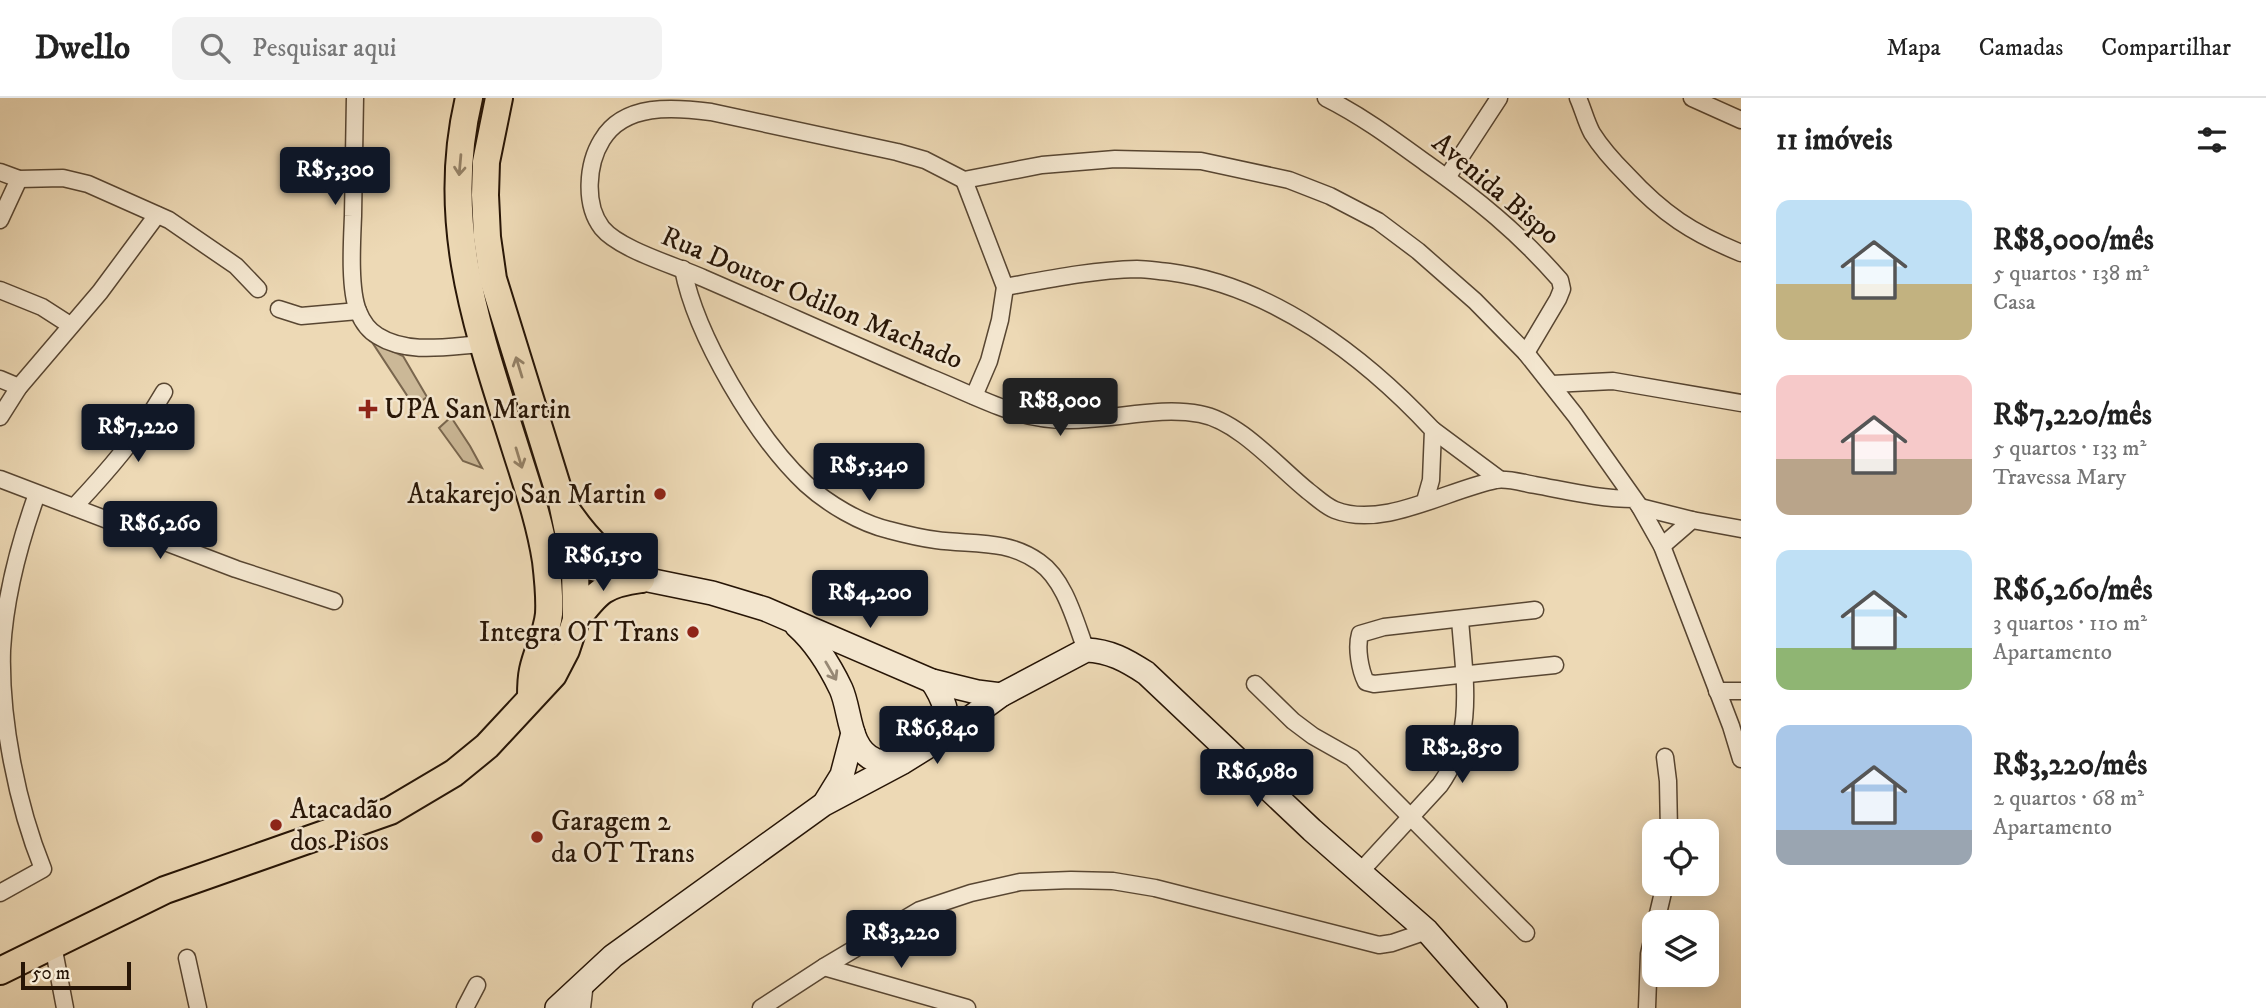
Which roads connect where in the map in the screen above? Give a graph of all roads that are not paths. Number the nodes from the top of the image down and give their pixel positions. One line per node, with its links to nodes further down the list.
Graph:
1 (355, 98): 21 (street)
2 (469, 98): 23 (main road, one-way to 23)
3 (499, 98): 37 (main road, one-way to 3)
4 (1326, 98): 10 (street, Avenida Bispo)
5 (1499, 98): 10 (street)
6 (1578, 98): 15 (street)
7 (1692, 98): 8 (street)
8 (1741, 120)
9 (0, 172): 11 (street)
10 (1448, 176): 24 (street, Avenida Bispo)
11 (19, 179): 13 (street); 14 (street)
12 (964, 180): 16 (street, Rua Doutor Odilon Machado); 17 (street); 24 (street)
13 (157, 215): 18 (street); 22 (street)
14 (0, 220)
15 (1741, 253)
16 (683, 269): 29 (street, Rua Doutor Odilon Machado); 51 (street)
17 (1005, 287): 29 (street); 32 (street)
18 (258, 289)
19 (0, 290): 22 (street)
20 (279, 309): 21 (street)
21 (358, 311): 23 (street)
22 (69, 325): 27 (street)
23 (483, 344): 40 (main road, one-way to 40)
24 (1526, 353): 26 (street)
25 (0, 379): 27 (street)
26 (1552, 384): 30 (street); 38 (street)
27 (19, 387): 31 (street)
28 (164, 391): 39 (street)
29 (974, 396): 36 (street, Rua Doutor Odilon Machado)
30 (1741, 402)
31 (0, 416)
32 (1433, 430): 34 (street); 36 (street)
33 (0, 479): 35 (street)
34 (1499, 479): 36 (street, Rua Doutor Odilon Machado); 38 (street, Rua Doutor Odilon Machado)
35 (37, 494): 39 (street); 69 (street)
36 (1424, 501)
37 (562, 502): 44 (main road); 45 (main road)
38 (1637, 503): 41 (street, Rua Doutor Odilon Machado); 43 (street)
39 (74, 508): 46 (street)
40 (536, 514): 44 (main road); 59 (main road)
41 (1692, 520): 42 (street, Rua Doutor Odilon Machado); 43 (street)
42 (1741, 529)
43 (1662, 545): 56 (street)
44 (575, 565): 45 (main road); 50 (main road)
45 (641, 579): 48 (main road); 50 (main road)
46 (334, 601)
47 (1535, 610): 49 (street)
48 (790, 619): 54 (main road); 60 (main road, one-way to 60)
49 (1460, 619): 53 (street); 53 (street)
50 (576, 620): 59 (main road)
51 (1086, 650): 58 (main road); 68 (main road)
52 (1555, 665): 53 (street)
53 (1463, 674): 66 (street)
54 (932, 681): 58 (main road); 61 (main road)
55 (1255, 684): 66 (street)
56 (1717, 691): 57 (street); 63 (street)
57 (1741, 691)
58 (1001, 695): 61 (main road)
59 (531, 697): 72 (main road)
60 (853, 733): 64 (main road); 65 (main road)
61 (948, 734): 64 (main road)
62 (1665, 757): 67 (street)
63 (1741, 759)
64 (903, 762): 65 (main road)
65 (824, 804): 76 (main road)
66 (1412, 816): 68 (street); 71 (street)
67 (1669, 819)
68 (1360, 872): 70 (main road)
69 (0, 893)
70 (1427, 931): 74 (street); 86 (main road)
71 (1526, 933)
72 (53, 945): 75 (main road); 79 (street)
73 (187, 958): 80 (street)
74 (824, 967): 84 (street); 85 (street)
75 (1, 968)
76 (584, 982): 82 (main road); 83 (street)
77 (477, 985): 81 (street)
78 (1647, 987): 87 (street)
79 (65, 1008)
80 (198, 1008)
81 (465, 1008)
82 (557, 1008)
83 (582, 1008)
84 (761, 1008)
85 (967, 1008)
86 (1495, 1008)
87 (1647, 1008)

